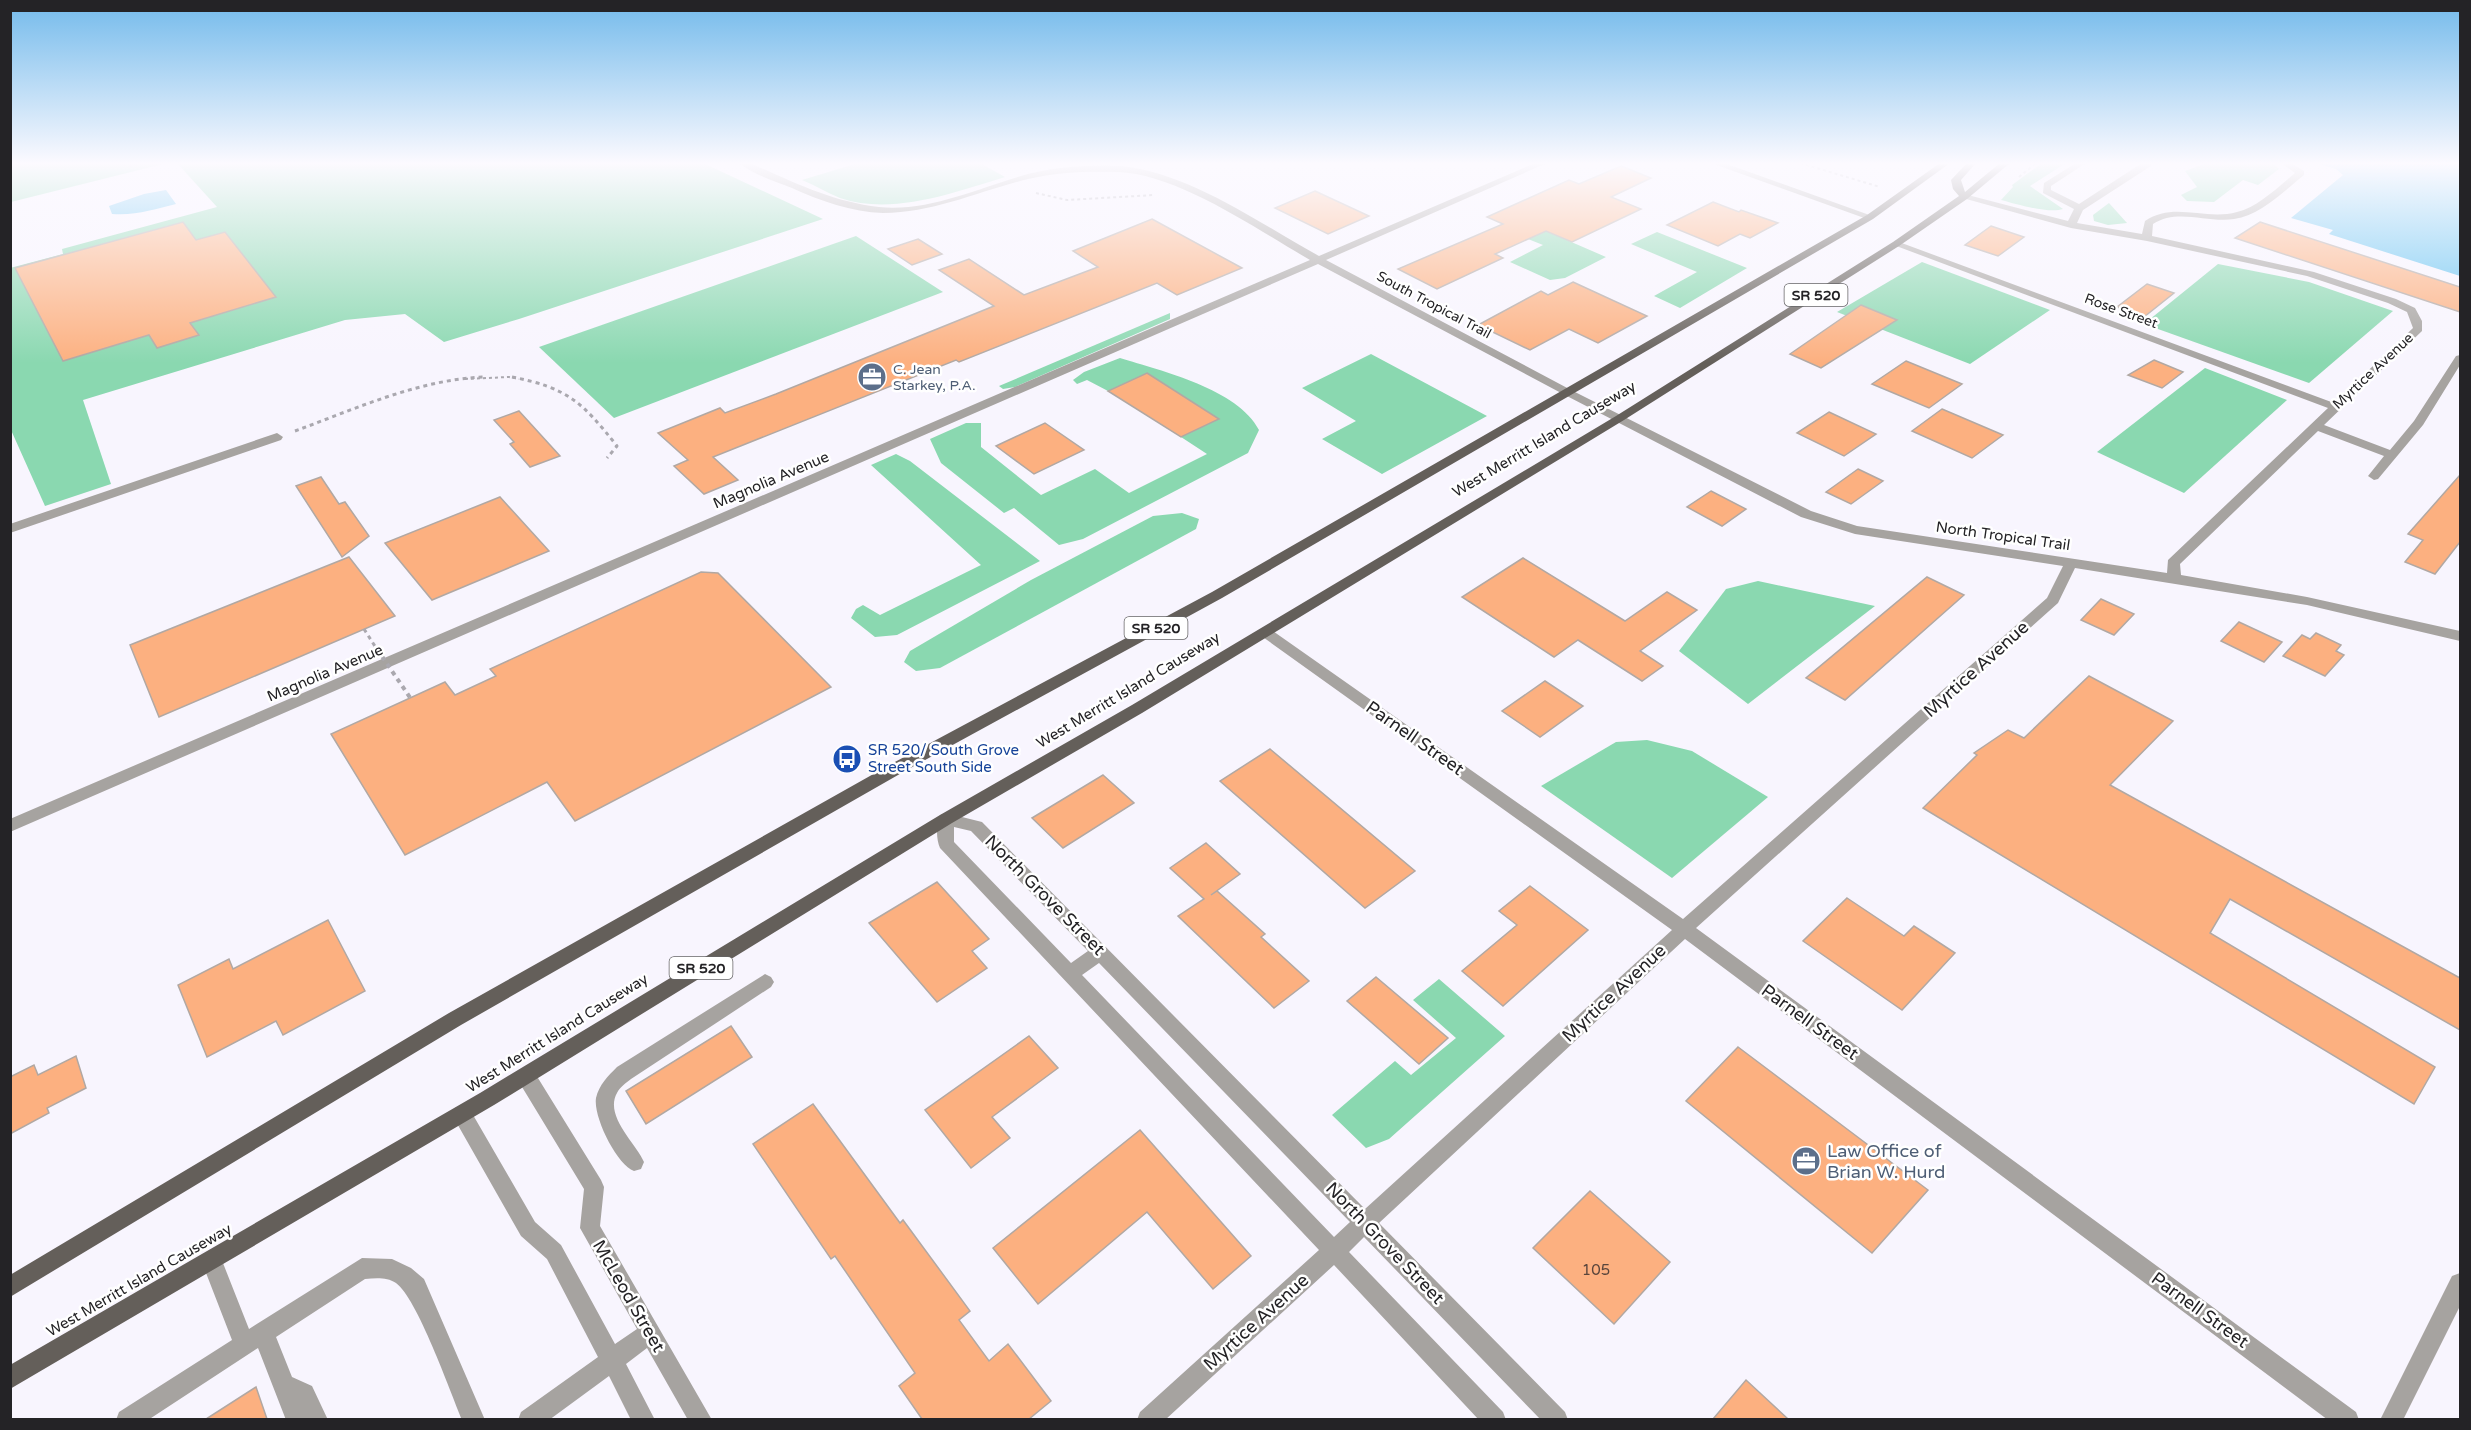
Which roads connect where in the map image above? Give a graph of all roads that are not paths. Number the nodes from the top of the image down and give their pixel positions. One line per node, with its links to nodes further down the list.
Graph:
1 (1264, 230): 9 (street, South Tropical Trail)
2 (1391, 230): 9 (street, Magnolia Avenue)
3 (1848, 230): 11 (main road, West Merritt Island Causeway / SR 520)
4 (1917, 230): 8 (main road, West Merritt Island Causeway / SR 520)
5 (2099, 230): 7 (street, Myrtice Avenue)
6 (2148, 230): 7 (street)
7 (2147, 238): 12 (street, Myrtice Avenue)
8 (1896, 244): 12 (street, Rose Street); 13 (main road, West Merritt Island Causeway / SR 520)
9 (1320, 261): 11 (street, South Tropical Trail); 24 (street, Magnolia Avenue)
10 (2460, 358): 16 (street)
11 (1567, 392): 13 (street, North Tropical Trail); 36 (main road, West Merritt Island Causeway / SR 520)
12 (2335, 407): 14 (street, Myrtice Avenue)
13 (1620, 418): 19 (street, North Tropical Trail); 21 (main road, West Merritt Island Causeway / SR 520)
14 (2316, 426): 16 (street); 20 (street, Myrtice Avenue)
15 (277, 437): 18 (street)
16 (2392, 455): 17 (street)
17 (2374, 476)
18 (10, 529)
19 (2071, 562): 20 (street, North Tropical Trail); 25 (street, Myrtice Avenue)
20 (2174, 578): 22 (street, North Tropical Trail)
21 (1265, 632): 23 (main road, West Merritt Island Causeway / SR 520); 25 (street, Parnell Street)
22 (2460, 636)
23 (946, 819): 26 (street, North Grove Street); 27 (street); 29 (main road, West Merritt Island Causeway / SR 520)
24 (10, 826)
25 (1684, 928): 32 (street, Myrtice Avenue); 52 (street, Parnell Street)
26 (1101, 952): 27 (street); 32 (street, North Grove Street)
27 (1070, 973): 33 (street)
28 (765, 982): 31 (street)
29 (526, 1076): 30 (main road, West Merritt Island Causeway / SR 520); 37 (street, McLeod Street)
30 (462, 1114): 34 (main road, West Merritt Island Causeway / SR 520); 39 (street)
31 (633, 1162)
32 (1365, 1222): 33 (street, Myrtice Avenue); 51 (street, North Grove Street)
33 (1334, 1251): 49 (street, Myrtice Avenue); 50 (street)
34 (212, 1260): 38 (street); 40 (main road, West Merritt Island Causeway / SR 520)
35 (2460, 1284): 53 (street)
36 (10, 1287)
37 (650, 1333): 39 (street); 48 (street, McLeod Street)
38 (253, 1338): 41 (street); 42 (street); 45 (street)
39 (612, 1359): 46 (street); 47 (street)
40 (10, 1378)
41 (286, 1386): 43 (street); 44 (street)
42 (127, 1419)
43 (298, 1419)
44 (317, 1419)
45 (474, 1419)
46 (530, 1419)
47 (645, 1419)
48 (701, 1419)
49 (1148, 1419)
50 (1495, 1419)
51 (1557, 1419)
52 (2348, 1419)
53 (2391, 1419)

